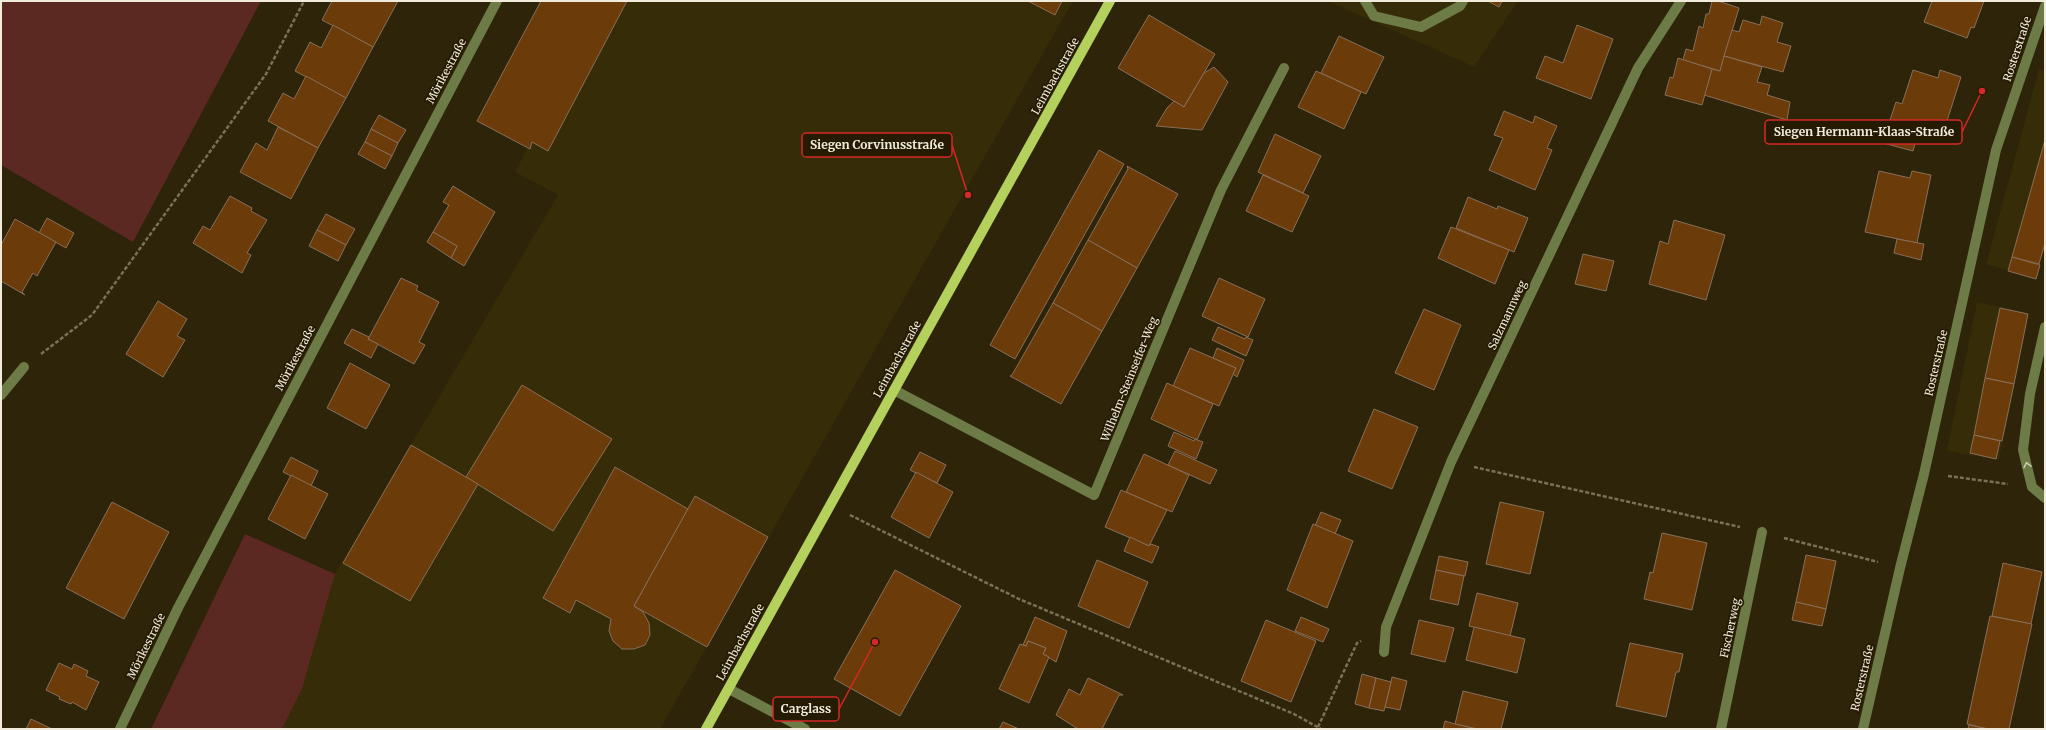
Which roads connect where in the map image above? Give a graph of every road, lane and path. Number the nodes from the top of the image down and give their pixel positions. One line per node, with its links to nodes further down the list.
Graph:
1 (304, 1): 10 (path)
2 (497, 1): 24 (street, Mörikestraße)
3 (1110, 1): 11 (main road, Leimbachstraße)
4 (1365, 1): 5 (street)
5 (1463, 1)
6 (1681, 1): 13 (street, Salzmannweg)
7 (2045, 6): 14 (street, Rosterstraße)
8 (1284, 68): 11 (street, Wilhelm-Steinseifer-Weg)
9 (2045, 327): 15 (street, one-way to 9)
10 (24, 367): 12 (street)
11 (894, 390): 22 (main road, Leimbachstraße)
12 (1, 395)
13 (1451, 462): 18 (path); 20 (street, Salzmannweg)
14 (1924, 474): 15 (path); 19 (street, Rosterstraße)
15 (2032, 487): 16 (street)
16 (2045, 498)
17 (861, 521): 23 (path)
18 (1762, 532): 19 (path); 28 (street, Fischerweg)
19 (1900, 568): 29 (street, Rosterstraße)
20 (1386, 627): 21 (street, Salzmannweg); 23 (path)
21 (1384, 652)
22 (728, 688): 25 (main road, Leimbachstraße); 26 (street)
23 (1318, 727): 27 (path)
24 (120, 729)
25 (706, 729)
26 (805, 729)
27 (1321, 729)
28 (1721, 729)
29 (1863, 729)

